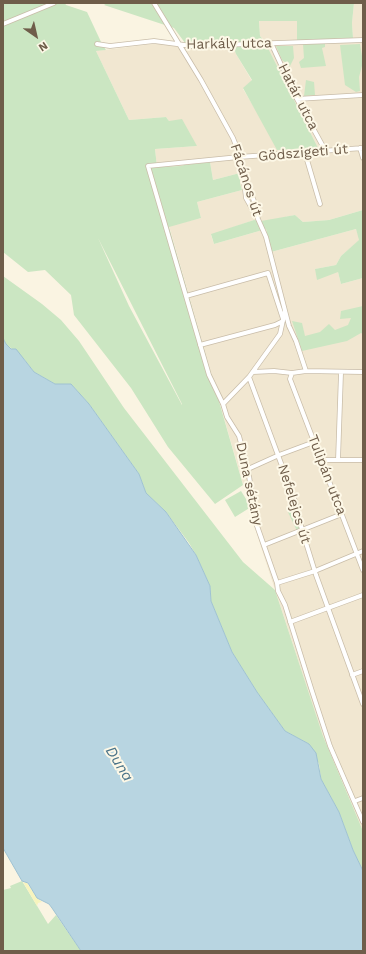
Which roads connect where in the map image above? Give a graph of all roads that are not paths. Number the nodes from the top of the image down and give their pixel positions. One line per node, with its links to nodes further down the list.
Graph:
1 (54, 3): 3 (street)
2 (154, 3): 7 (street, Fácános út)
3 (3, 24)
4 (363, 40): 5 (street, Harkály utca)
5 (271, 43): 7 (street, Harkály utca); 9 (street, Határ utca)
6 (97, 44): 7 (street, Harkály utca)
7 (180, 45): 13 (street, Fácános út)
8 (363, 95): 9 (street)
9 (297, 99): 11 (street, Határ utca)
10 (361, 148): 11 (street, Gödszigeti út); 14 (street)
11 (326, 150): 12 (street, Gödszigeti út)
12 (305, 153): 13 (street, Gödszigeti út); 16 (street)
13 (239, 157): 15 (street, Gödszigeti út); 18 (street, Fácános út)
14 (363, 158)
15 (148, 166): 17 (street, Duna sétány)
16 (320, 204)
17 (186, 296): 19 (street); 21 (street, Duna sétány)
18 (285, 311): 19 (street); 20 (street, Fácános út)
19 (283, 321): 20 (street); 21 (street); 23 (street)
20 (289, 326): 22 (street, Fácános út)
21 (200, 345): 28 (street, Duna sétány)
22 (306, 371): 24 (street); 26 (street)
23 (253, 372): 26 (street); 27 (street)
24 (341, 372): 25 (street); 32 (street)
25 (363, 372)
26 (292, 373): 29 (street, Tulipán utca)
27 (249, 377): 28 (street); 30 (street, Nefelejcs út)
28 (223, 404): 34 (street, Duna sétány)
29 (314, 442): 30 (street); 31 (street, Tulipán utca)
30 (279, 455): 34 (street); 36 (street, Nefelejcs út)
31 (322, 460): 32 (street); 35 (street, Tulipán utca)
32 (338, 460): 33 (street)
33 (363, 460)
34 (248, 469): 37 (street, Duna sétány)
35 (342, 514): 36 (street); 39 (street, Tulipán utca)
36 (302, 530): 37 (street); 41 (street, Nefelejcs út)
37 (264, 545): 42 (street, Duna sétány)
38 (363, 551): 39 (street)
39 (357, 553): 40 (street, Tulipán utca); 41 (street)
40 (363, 570)
41 (315, 571): 42 (street); 44 (street, Nefelejcs út)
42 (277, 583): 45 (street, Duna sétány)
43 (363, 595): 44 (street)
44 (329, 608): 45 (street); 47 (street, Nefelejcs út)
45 (290, 622): 50 (street, Duna sétány)
46 (363, 671): 47 (street)
47 (352, 675): 48 (street, Nefelejcs út)
48 (363, 704)
49 (363, 798): 50 (street)
50 (355, 801): 51 (street, Duna sétány)
51 (363, 822)

